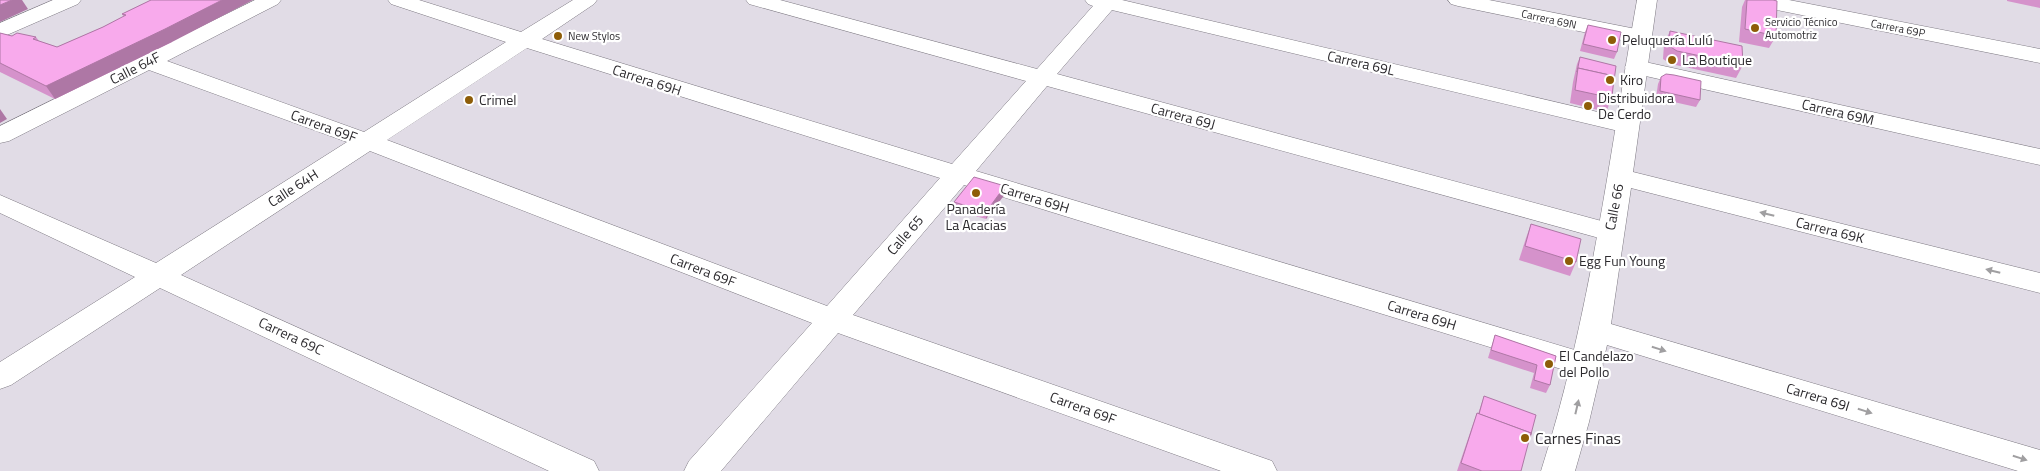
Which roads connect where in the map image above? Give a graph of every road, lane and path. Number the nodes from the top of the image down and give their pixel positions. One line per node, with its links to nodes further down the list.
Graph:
1 (71, 0): 10 (street)
2 (270, 0): 14 (street, Calle 64F)
3 (398, 0): 12 (street, Carrera 69H)
4 (586, 0): 12 (street, Calle 64H)
5 (756, 0): 16 (street, Carrera 69J)
6 (1458, 0): 11 (street, Carrera 69N)
7 (1646, 0): 11 (street, Calle 66)
8 (1757, 0): 13 (street, Carrera 69P)
9 (1104, 1): 16 (street, Calle 65); 17 (street, Carrera 69L)
10 (0, 31)
11 (1641, 38): 15 (street, Calle 66)
12 (524, 40): 19 (street, Calle 64H); 21 (street, Carrera 69H)
13 (2040, 56)
14 (148, 62): 18 (street, Calle 64F); 19 (street, Carrera 69F)
15 (1636, 67): 17 (street, Calle 66); 20 (street, Carrera 69M)
16 (1042, 78): 21 (street, Calle 65); 24 (street, Carrera 69J)
17 (1627, 126): 22 (street, Calle 66)
18 (0, 136)
19 (367, 141): 25 (street, Calle 64H); 27 (street, Carrera 69F)
20 (2040, 156)
21 (958, 174): 27 (street, Calle 65); 29 (street, Carrera 69H)
22 (1620, 177): 24 (street, Calle 66); 26 (street, Carrera 69K, one-way to 22)
23 (0, 203): 25 (street, Carrera 69C)
24 (1610, 232): 28 (street, Calle 66)
25 (159, 274): 30 (street, Calle 64H); 32 (street, Carrera 69C)
26 (2040, 283)
27 (832, 319): 33 (street, Calle 65); 34 (street, Carrera 69F)
28 (1595, 330): 29 (street, Calle 66); 31 (street, Carrera 69I, one-way to 31)
29 (1586, 365): 35 (street, Calle 66, one-way to 29)
30 (0, 377)
31 (2040, 464)
32 (582, 471)
33 (701, 471)
34 (1260, 471)
35 (1558, 471)

